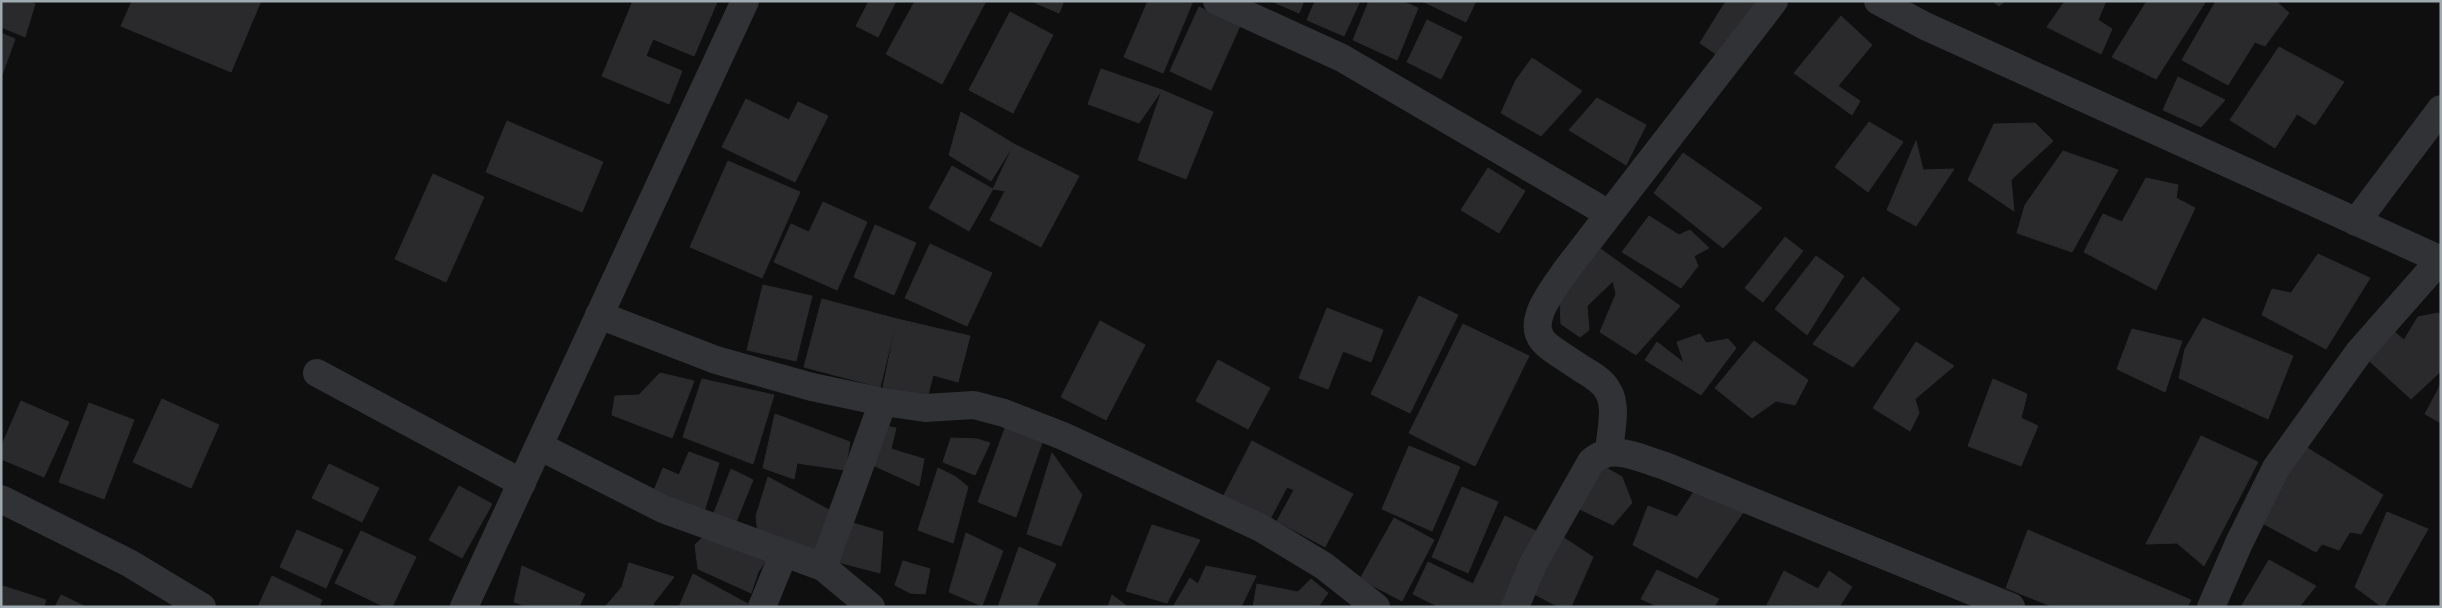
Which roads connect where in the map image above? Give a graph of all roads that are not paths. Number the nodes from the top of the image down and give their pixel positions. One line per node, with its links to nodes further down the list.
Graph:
1 (745, 1): 9 (street)
2 (1218, 1): 6 (street)
3 (1774, 1): 6 (street)
4 (1878, 1): 7 (street)
5 (2441, 109): 7 (street)
6 (1609, 214): 13 (street)
7 (2356, 222): 8 (street)
8 (2440, 260): 25 (street)
9 (599, 316): 11 (street); 12 (street)
10 (317, 374): 14 (street)
11 (883, 402): 17 (street); 23 (street)
12 (539, 446): 14 (street); 16 (street)
13 (1609, 452): 18 (street); 24 (street)
14 (522, 483): 20 (street)
15 (1, 499): 19 (street)
16 (784, 553): 17 (street); 21 (street)
17 (822, 567): 22 (street)
18 (1522, 604)
19 (202, 607)
20 (464, 607)
21 (762, 607)
22 (871, 607)
23 (1376, 607)
24 (2011, 607)
25 (2211, 607)

